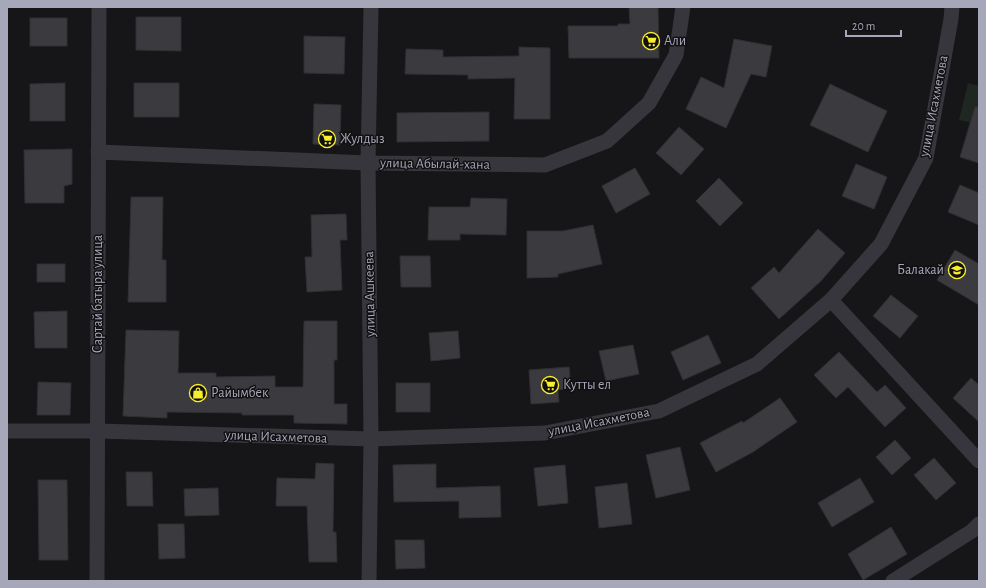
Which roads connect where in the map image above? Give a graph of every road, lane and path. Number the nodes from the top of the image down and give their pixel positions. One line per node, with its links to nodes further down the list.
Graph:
1 (99, 7): 5 (street, Сартай батыра улица)
2 (371, 7): 6 (street, улица Ашкеева)
3 (683, 7): 6 (street, улица Абылай-хана)
4 (952, 7): 7 (street, улица Исахметова)
5 (98, 152): 6 (street, улица Абылай-хана); 9 (street, Сартай батыра улица)
6 (368, 163): 10 (street, улица Ашкеева)
7 (831, 300): 10 (street, улица Исахметова); 11 (street)
8 (7, 431): 9 (street, улица Исахметова)
9 (98, 431): 10 (street, улица Исахметова); 13 (street, Сартай батыра улица)
10 (371, 439): 14 (street, улица Ашкеева)
11 (979, 461)
12 (979, 524): 15 (street)
13 (97, 581)
14 (369, 581)
15 (893, 581)

